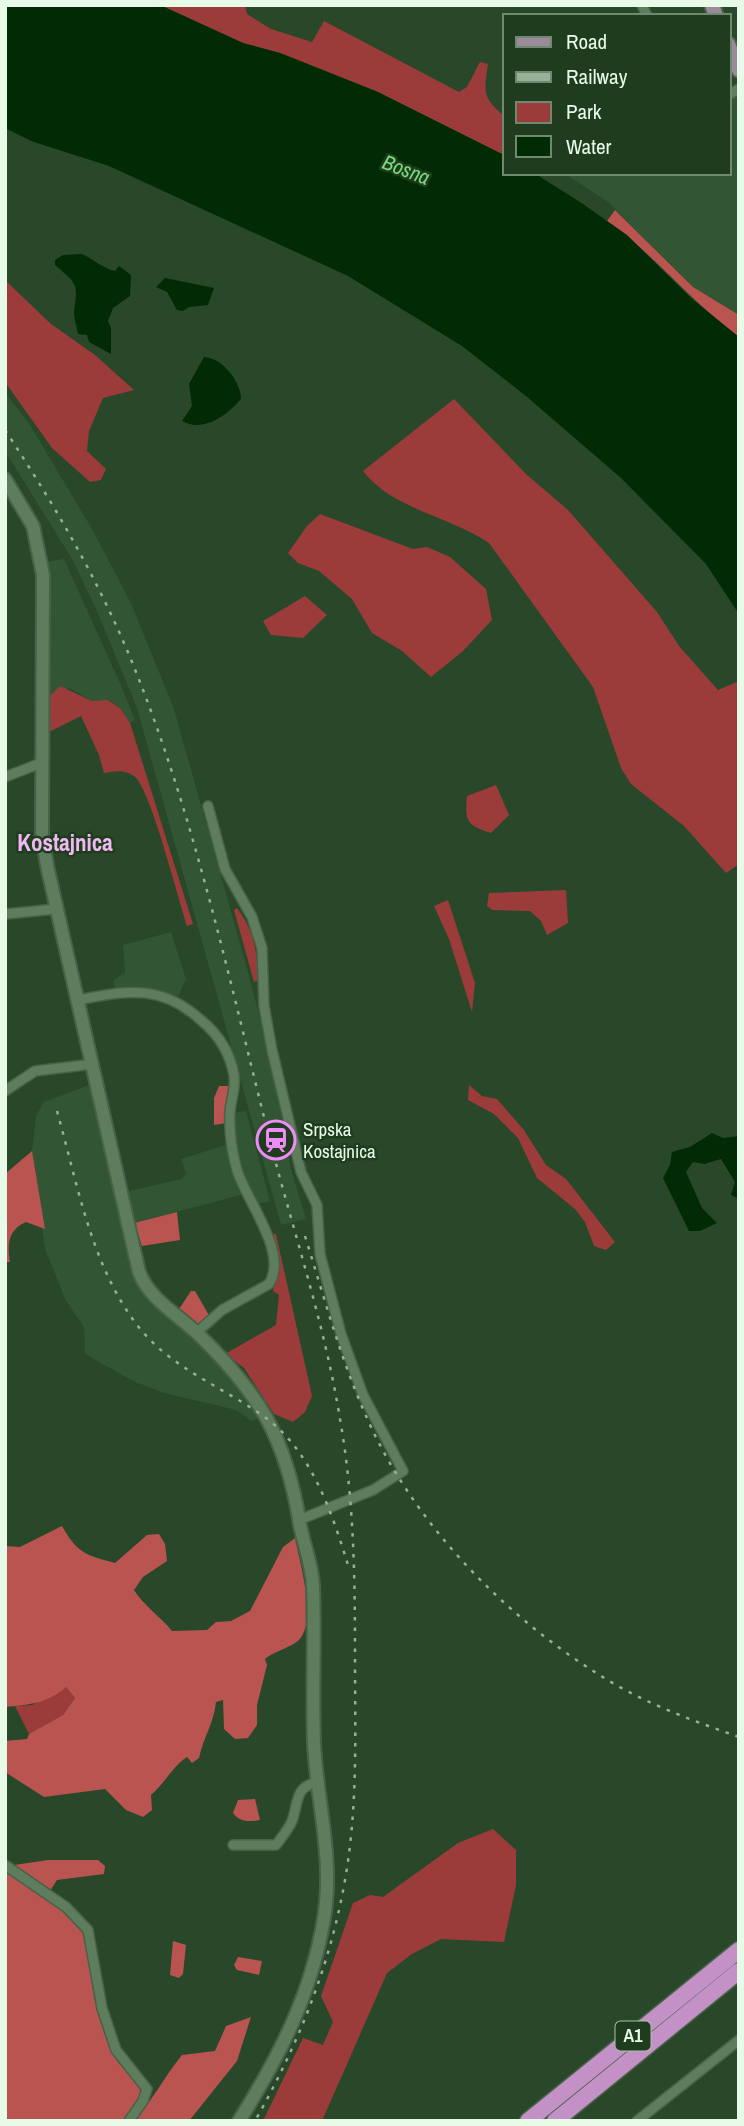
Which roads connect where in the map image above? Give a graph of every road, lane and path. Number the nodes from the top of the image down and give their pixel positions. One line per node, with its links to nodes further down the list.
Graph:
1 (730, 49): 2 (main road)
2 (739, 70)
3 (5, 479): 4 (main road)
4 (41, 763): 5 (street); 7 (main road)
5 (6, 776)
6 (208, 806): 13 (street)
7 (56, 909): 8 (street); 9 (main road)
8 (5, 914)
9 (78, 1000): 10 (main road); 12 (street)
10 (93, 1064): 11 (street); 12 (main road)
11 (5, 1091)
12 (196, 1333): 13 (main road)
13 (299, 1520): 14 (main road)
14 (319, 1783): 15 (street); 21 (main road)
15 (233, 1845)
16 (5, 1865): 20 (street)
17 (739, 1950): 22 (highway, A1)
18 (739, 1971): 23 (highway, A1)
19 (739, 2040): 24 (street)
20 (129, 2121)
21 (239, 2121)
22 (528, 2121)
23 (555, 2121)
24 (637, 2121)

